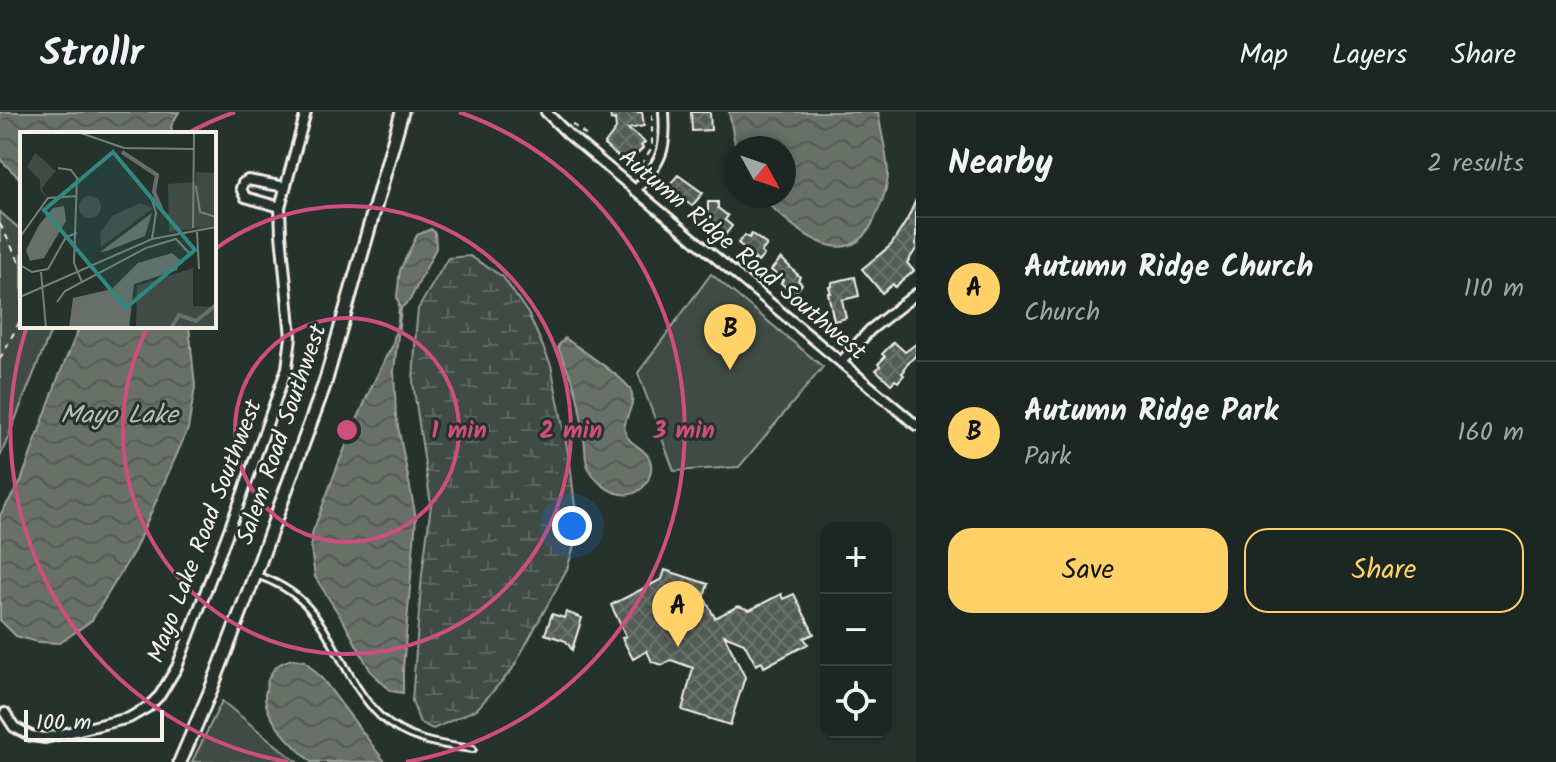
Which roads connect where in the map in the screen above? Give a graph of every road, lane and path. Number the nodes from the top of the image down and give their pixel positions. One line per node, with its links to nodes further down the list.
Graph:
1 (306, 112): 9 (street, Mayo Lake Road Southwest)
2 (402, 112): 19 (main road, Salem Road Southwest)
3 (546, 112): 10 (street, Autumn Ridge Road Southwest)
4 (652, 112): 8 (path)
5 (664, 112): 10 (street)
6 (570, 122): 7 (path)
7 (589, 138)
8 (634, 175)
9 (285, 187): 11 (street, Mayo Lake Road Southwest); 11 (street)
10 (635, 191): 17 (street, Autumn Ridge Road Southwest)
11 (280, 207): 20 (street, Mayo Lake Road Southwest)
12 (0, 224): 13 (path)
13 (20, 263)
14 (916, 294): 17 (street)
15 (20, 321): 16 (path)
16 (0, 359)
17 (841, 362): 18 (street, Autumn Ridge Road Southwest)
18 (916, 425)
19 (255, 575): 21 (lane); 22 (main road, Salem Road Southwest)
20 (5, 713)
21 (473, 749)
22 (180, 762)

